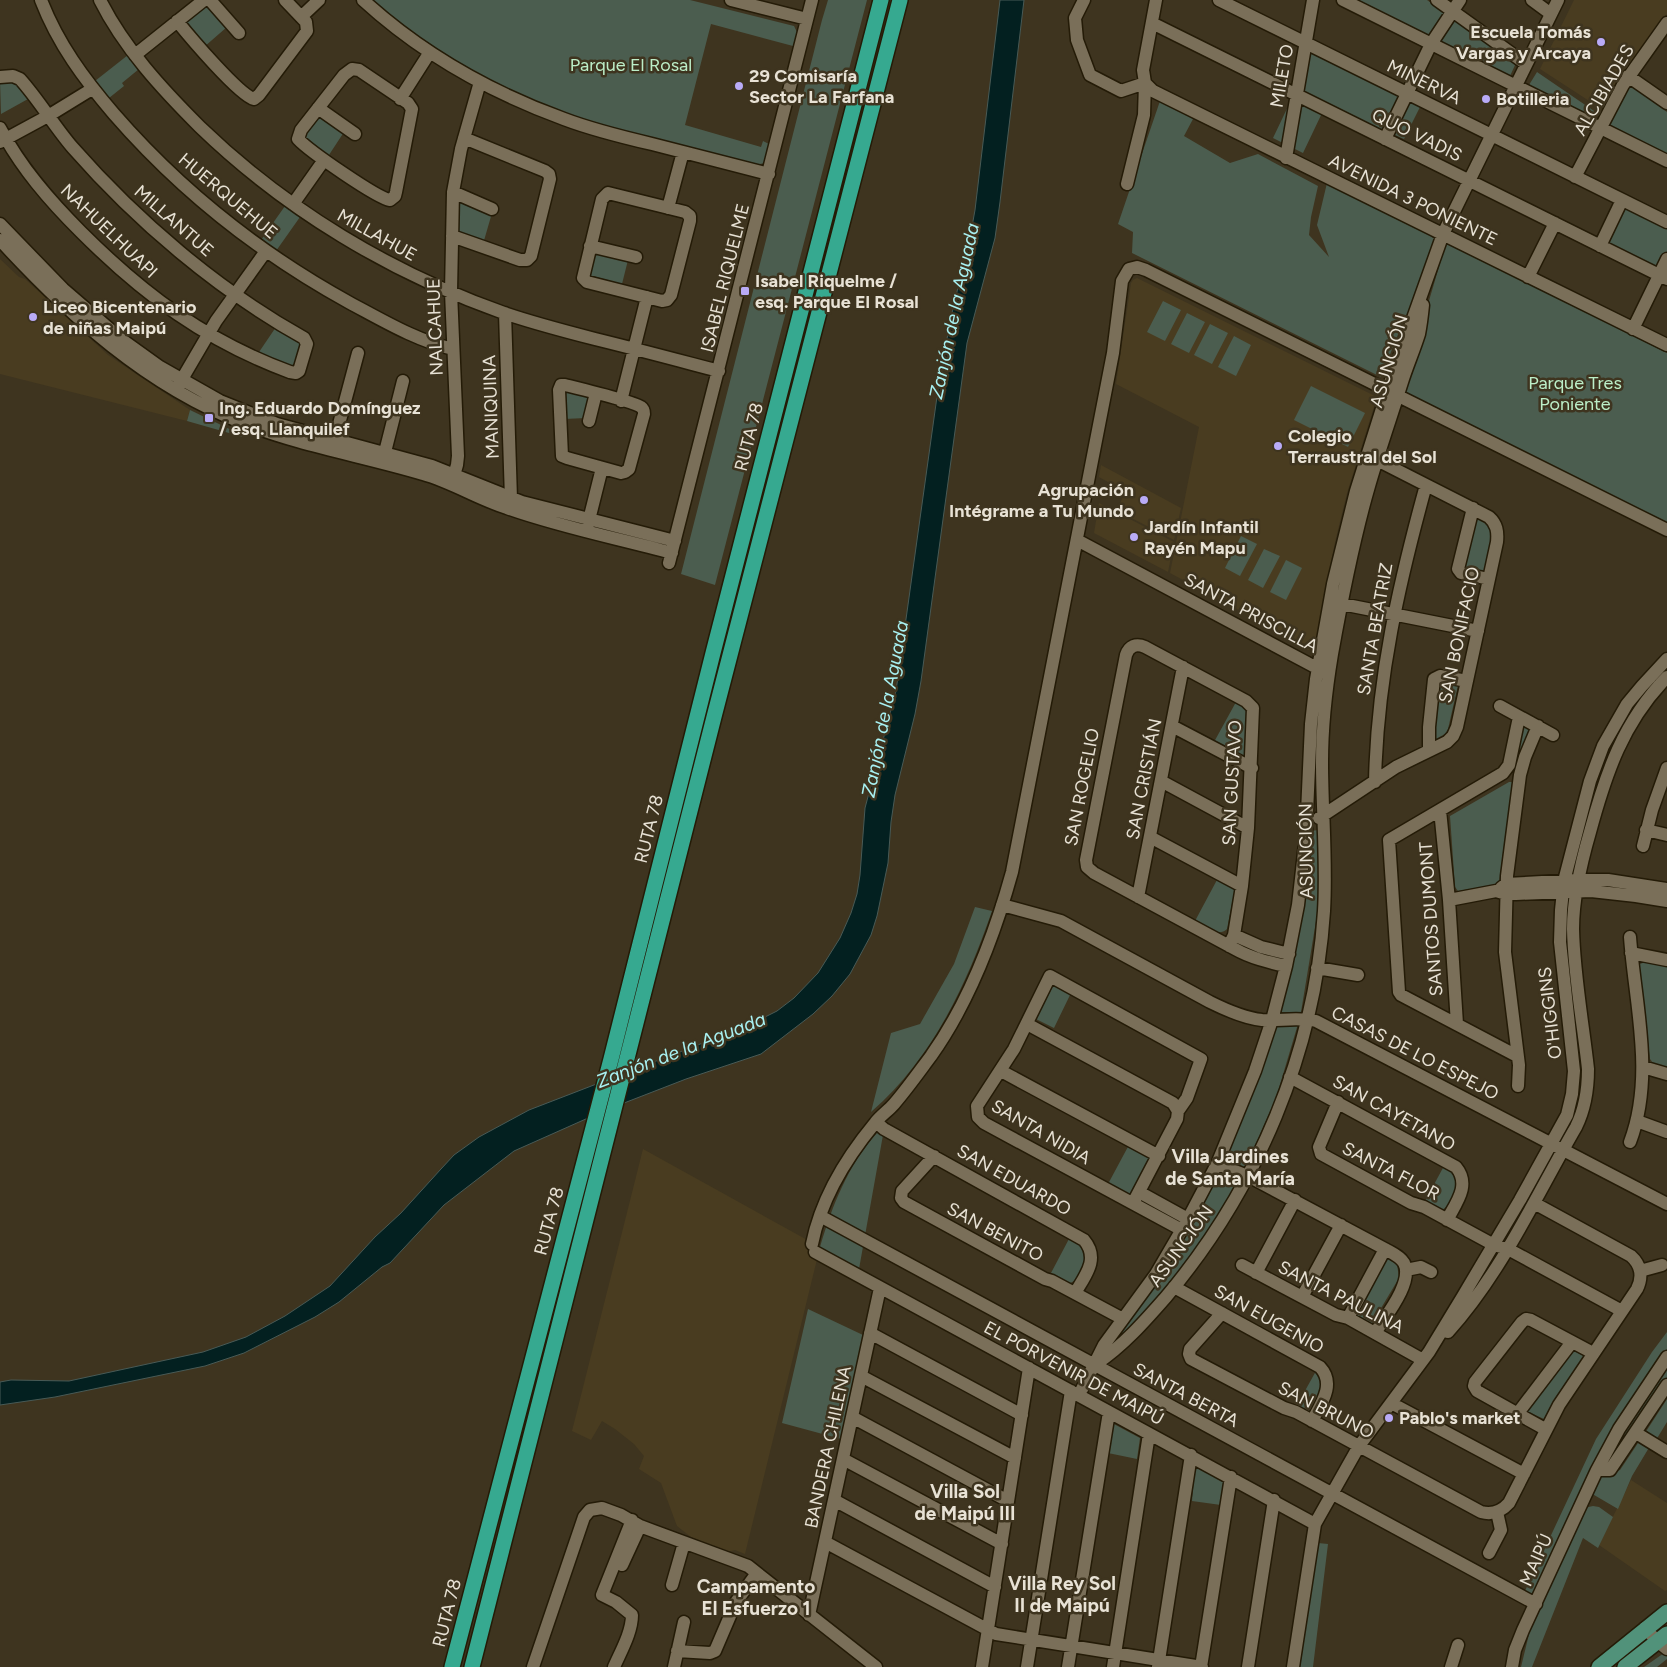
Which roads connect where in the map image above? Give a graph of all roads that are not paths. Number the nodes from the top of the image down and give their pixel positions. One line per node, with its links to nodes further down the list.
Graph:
1 (41, 0): 39 (street, HUERQUEHUE)
2 (100, 0): 32 (street, MILLAHUE)
3 (204, 0): 24 (street)
4 (210, 0): 28 (street)
5 (284, 0): 25 (street)
6 (319, 0): 25 (street)
7 (363, 0): 31 (street)
8 (731, 0): 23 (street)
9 (881, 0): 254 (highway, RUTA 78)
10 (900, 0): 255 (highway, RUTA 78)
11 (1084, 0): 37 (street)
12 (1156, 0): 26 (street)
13 (1218, 0): 29 (street, MINERVA)
14 (1313, 0): 29 (street, MILETO)
15 (1343, 0): 30 (street)
16 (1437, 0): 21 (street)
17 (1460, 0): 21 (street)
18 (1532, 0): 22 (street)
19 (1558, 0): 22 (street, ASUNCIÓN)
20 (809, 1): 23 (street, ISABEL RIQUELME)
21 (1452, 11): 30 (street); 33 (street)
22 (1551, 14): 33 (street, ASUNCIÓN)
23 (807, 19): 56 (street, ISABEL RIQUELME)
24 (177, 21): 25 (street); 32 (street)
25 (304, 22)
26 (1152, 24): 37 (street); 41 (street, QUO VADIS)
27 (1665, 28): 34 (street, ALCIBIADES)
28 (239, 33)
29 (1305, 43): 40 (street, MINERVA); 41 (street, MILETO)
30 (1431, 44): 38 (street); 40 (street)
31 (430, 52): 36 (street); 42 (street)
32 (135, 55): 62 (street, MILLAHUE)
33 (1526, 64): 38 (street, ASUNCIÓN)
34 (1628, 76): 43 (street); 46 (street, ALCIBIADES)
35 (0, 77): 45 (street, MILLANTUE)
36 (480, 82): 50 (street, NALCAHUE); 52 (street)
37 (1146, 83): 53 (street, AVENIDA 3 PONIENTE); 59 (street)
38 (1515, 86): 46 (street); 48 (street, ASUNCIÓN)
39 (92, 88): 45 (street); 73 (street, HUERQUEHUE)
40 (1407, 93): 48 (street, MINERVA); 51 (street)
41 (1296, 95): 51 (street, QUO VADIS); 53 (street, MILETO)
42 (400, 98): 44 (street); 54 (street)
43 (1667, 103)
44 (318, 108): 47 (street); 54 (street)
45 (48, 116): 49 (street); 79 (street, MILLANTUE)
46 (1600, 128): 55 (street); 57 (street, ALCIBIADES)
47 (355, 134)
48 (1491, 135): 57 (street, MINERVA); 58 (street, ASUNCIÓN)
49 (2, 137): 83 (street, NAHUELHUAPI)
50 (464, 138): 60 (street, NALCAHUE); 69 (street)
51 (1385, 139): 58 (street, QUO VADIS)
52 (682, 152): 56 (street); 63 (street)
53 (1286, 158): 68 (street, AVENIDA 3 PONIENTE)
54 (324, 160): 62 (street)
55 (1667, 160)
56 (769, 174): 88 (street, ISABEL RIQUELME)
57 (1575, 177): 61 (street, MINERVA)
58 (1469, 180): 66 (street, QUO VADIS); 68 (street, ASUNCIÓN)
59 (1127, 184)
60 (453, 192): 64 (street); 69 (street, NALCAHUE)
61 (1622, 200): 65 (street, MINERVA); 72 (street)
62 (293, 204): 78 (street, MILLAHUE)
63 (668, 208): 71 (street); 80 (street)
64 (492, 209)
65 (1667, 222)
66 (1555, 223): 72 (street, QUO VADIS); 76 (street)
67 (0, 224): 91 (street)
68 (1443, 234): 76 (street, AVENIDA 3 PONIENTE); 93 (street, ASUNCIÓN)
69 (452, 236): 78 (street, NALCAHUE)
70 (0, 240): 91 (street)
71 (590, 246): 74 (street); 80 (street)
72 (1600, 246): 77 (street, QUO VADIS)
73 (266, 251): 79 (street); 85 (street, HUERQUEHUE)
74 (636, 257)
75 (1667, 259): 77 (street)
76 (1528, 276): 82 (street, AVENIDA 3 PONIENTE)
77 (1663, 277): 82 (street)
78 (451, 292): 81 (street, MILLAHUE); 85 (street, NALCAHUE)
79 (236, 294): 83 (street); 89 (street, MILLANTUE)
80 (647, 297): 86 (street)
81 (505, 313): 86 (street, MILLAHUE); 102 (street, MANIQUINA)
82 (1633, 329): 84 (street, AVENIDA 3 PONIENTE)
83 (208, 334): 89 (street, NAHUELHUAPI); 91 (street)
84 (1667, 345)
85 (453, 349): 100 (street, NALCAHUE)
86 (634, 349): 88 (street, MILLAHUE); 94 (street)
87 (358, 353): 96 (street)
88 (719, 371): 104 (street, ISABEL RIQUELME)
89 (296, 373)
90 (403, 381): 97 (street)
91 (179, 385): 96 (street); 100 (street)
92 (596, 394): 94 (street); 95 (street); 99 (street)
93 (1392, 394): 98 (street, ASUNCIÓN); 105 (street); 106 (street); 114 (street, ASUNCIÓN)
94 (621, 400): 99 (street)
95 (589, 421)
96 (335, 439): 97 (street)
97 (385, 452): 100 (street)
98 (1377, 460): 101 (street, SAN BONIFACIO); 108 (street, ASUNCIÓN)
99 (602, 468): 104 (street)
100 (453, 479): 102 (street); 104 (street)
101 (1426, 485): 103 (street, SAN BONIFACIO); 109 (street, SANTA BEATRIZ)
102 (511, 499): 104 (street)
103 (1473, 508): 107 (street, SAN BONIFACIO); 107 (street)
104 (587, 525)
105 (1667, 530)
106 (1077, 540): 114 (street, SANTA PRISCILLA); 145 (street)
107 (1489, 579): 110 (street, SAN BONIFACIO)
108 (1342, 604): 109 (street); 114 (street, ASUNCIÓN)
109 (1394, 614): 110 (street); 128 (street, SANTA BEATRIZ)
110 (1478, 631): 116 (street, SAN BONIFACIO)
111 (1134, 646): 113 (street, SAN GUSTAVO); 142 (street, SAN ROGELIO)
112 (1667, 659): 139 (street, O'HIGGINS)
113 (1183, 667): 119 (street, SAN CRISTIÁN); 123 (street, SAN GUSTAVO)
114 (1323, 670): 130 (street, ASUNCIÓN); 131 (street, ASUNCIÓN)
115 (1667, 677): 137 (street, O'HIGGINS)
116 (1467, 681): 122 (street, SAN BONIFACIO); 122 (street)
117 (1500, 706): 118 (street)
118 (1519, 717): 120 (street); 124 (street)
119 (1172, 726): 123 (street); 127 (street, SAN CRISTIÁN)
120 (1538, 726): 121 (street); 125 (street)
121 (1553, 735)
122 (1429, 750): 128 (street, SAN BONIFACIO)
123 (1252, 768): 132 (street, SAN GUSTAVO)
124 (1507, 770): 125 (street); 129 (street)
125 (1520, 775): 140 (street)
126 (1665, 777): 133 (street)
127 (1161, 781): 132 (street); 135 (street, SAN CRISTIÁN)
128 (1375, 782): 130 (street, SAN BONIFACIO)
129 (1440, 810): 143 (street, SANTOS DUMONT); 156 (street)
130 (1324, 816): 131 (street, SAN BONIFACIO); 151 (street, ASUNCIÓN)
131 (1307, 825): 149 (street, ASUNCIÓN)
132 (1248, 828): 138 (street, SAN GUSTAVO)
133 (1646, 830): 134 (street); 136 (street)
134 (1667, 834)
135 (1150, 837): 138 (street); 142 (street, SAN CRISTIÁN)
136 (1643, 846)
137 (1577, 885): 139 (street); 141 (street); 144 (street); 169 (street, O'HIGGINS)
138 (1242, 886): 147 (street, SAN GUSTAVO)
139 (1563, 886): 140 (street); 169 (street, O'HIGGINS)
140 (1503, 889): 143 (street); 157 (street)
141 (1667, 889)
142 (1138, 897): 147 (street, SAN ROGELIO)
143 (1449, 900): 156 (street, SANTOS DUMONT)
144 (1667, 901)
145 (1002, 905): 153 (street, CASAS DE LO ESPEJO); 166 (street)
146 (1630, 936): 148 (street)
147 (1232, 941): 149 (street, SAN ROGELIO)
148 (1631, 954): 150 (street); 158 (street)
149 (1287, 960): 153 (street, ASUNCIÓN)
150 (1667, 960)
151 (1317, 968): 152 (street); 154 (street, ASUNCIÓN)
152 (1358, 976)
153 (1272, 1020): 154 (street, CASAS DE LO ESPEJO); 172 (street, ASUNCIÓN)
154 (1307, 1020): 161 (street, ASUNCIÓN); 169 (street, CASAS DE LO ESPEJO)
155 (1027, 1024): 159 (street, SANTA NIDIA); 164 (street); 164 (street, SANTA NIDIA)
156 (1457, 1024): 157 (street)
157 (1517, 1056): 162 (street)
158 (1643, 1067): 160 (street); 165 (street)
159 (1001, 1071): 171 (street, SANTA NIDIA); 174 (street, SANTA NIDIA)
160 (1667, 1074)
161 (1290, 1077): 163 (street, SAN CAYETANO); 173 (street, ASUNCIÓN)
162 (1518, 1086)
163 (1338, 1102): 179 (street, SAN CAYETANO); 179 (street, SANTA FLOR)
164 (1178, 1110): 171 (street)
165 (1637, 1121): 167 (street); 168 (street)
166 (876, 1122): 170 (street, SAN EDUARDO); 178 (street)
167 (1667, 1132)
168 (1630, 1142)
169 (1557, 1146): 176 (street, O'HIGGINS); 177 (street, CASAS DE LO ESPEJO); 182 (street, O'HIGGINS)
170 (934, 1156): 193 (street, SAN EDUARDO); 193 (street, SAN BENITO)
171 (1158, 1156): 174 (street)
172 (1217, 1164): 173 (street); 180 (street, ASUNCIÓN)
173 (1248, 1176): 175 (street); 191 (street, ASUNCIÓN)
174 (1136, 1198): 180 (street, SANTA NIDIA)
175 (1295, 1200): 181 (street); 190 (street)
176 (1534, 1203): 184 (street, O'HIGGINS); 188 (street)
177 (1667, 1204)
178 (820, 1216): 192 (street, EL PORVENIR DE MAIPÚ); 205 (street, SANTA BERTA)
179 (1447, 1220): 182 (street, SANTA FLOR)
180 (1185, 1224): 197 (street, ASUNCIÓN)
181 (1341, 1225): 183 (street); 194 (street)
182 (1494, 1245): 184 (street, SANTA FLOR); 203 (street, O'HIGGINS)
183 (1385, 1249): 187 (street); 198 (street)
184 (1508, 1249): 195 (street, SANTA FLOR); 203 (street, O'HIGGINS)
185 (1242, 1265): 190 (street, SANTA PAULINA)
186 (1662, 1265): 188 (street)
187 (1406, 1270): 189 (street); 200 (street)
188 (1640, 1271): 195 (street)
189 (1431, 1272)
190 (1256, 1273): 194 (street, SANTA PAULINA)
191 (1174, 1287): 196 (street, SAN EUGENIO); 205 (street, ASUNCIÓN)
192 (880, 1288): 199 (street, BANDERA CHILENA); 206 (street, EL PORVENIR DE MAIPÚ)
193 (1075, 1293): 197 (street, SAN BENITO)
194 (1302, 1297): 198 (street, SANTA PAULINA)
195 (1622, 1311): 202 (street)
196 (1222, 1313): 215 (street, SAN EUGENIO); 215 (street, SAN BRUNO)
197 (1123, 1318): 205 (street, ASUNCIÓN)
198 (1348, 1318): 200 (street, SANTA PAULINA)
199 (870, 1334): 207 (street, BANDERA CHILENA); 213 (street)
200 (1375, 1334): 203 (street, SANTA PAULINA)
201 (1572, 1342): 202 (street); 212 (street); 212 (street)
202 (1593, 1353): 216 (street)
203 (1426, 1356): 210 (street, O'HIGGINS)
204 (1667, 1357): 224 (street, MAIPÚ)
205 (1094, 1366): 209 (street, ASUNCIÓN); 227 (street, SANTA BERTA)
206 (1029, 1368): 209 (street, EL PORVENIR DE MAIPÚ); 213 (street)
207 (861, 1376): 214 (street, BANDERA CHILENA); 222 (street)
208 (1667, 1385): 217 (street)
209 (1076, 1390): 211 (street, EL PORVENIR DE MAIPÚ); 247 (street, ASUNCIÓN)
210 (1391, 1403): 219 (street, O'HIGGINS); 225 (street)
211 (1109, 1412): 218 (street, EL PORVENIR DE MAIPÚ); 250 (street)
212 (1518, 1413): 216 (street)
213 (1022, 1415): 222 (street)
214 (852, 1417): 223 (street, BANDERA CHILENA); 230 (street)
215 (1312, 1421): 219 (street, SAN BRUNO)
216 (1545, 1429): 225 (street)
217 (1636, 1433): 220 (street); 224 (street)
218 (1149, 1434): 221 (street, EL PORVENIR DE MAIPÚ); 252 (street)
219 (1359, 1446): 227 (street, O'HIGGINS); 231 (street, SAN BRUNO)
220 (1667, 1452)
221 (1191, 1456): 226 (street, EL PORVENIR DE MAIPÚ); 253 (street)
222 (1015, 1458): 230 (street)
223 (843, 1459): 228 (street, BANDERA CHILENA); 236 (street)
224 (1597, 1470): 241 (street, MAIPÚ)
225 (1524, 1474): 231 (street)
226 (1231, 1478): 229 (street, EL PORVENIR DE MAIPÚ); 264 (street)
227 (1332, 1494): 233 (street, O'HIGGINS); 241 (street, SANTA BERTA)
228 (834, 1500): 234 (street, BANDERA CHILENA); 240 (street)
229 (1274, 1500): 233 (street, EL PORVENIR DE MAIPÚ); 265 (street)
230 (1008, 1501): 236 (street)
231 (1497, 1512): 237 (street)
232 (636, 1523): 235 (street); 256 (street); 257 (street)
233 (1315, 1524): 266 (street)
234 (825, 1542): 243 (street, BANDERA CHILENA); 246 (street)
235 (684, 1543): 238 (street); 239 (street)
236 (1002, 1544): 240 (street)
237 (1489, 1553)
238 (753, 1570): 243 (street); 251 (street)
239 (672, 1585)
240 (995, 1587): 246 (street)
241 (1536, 1604): 268 (street, MAIPÚ)
242 (1667, 1612): 245 (main road)
243 (809, 1615): 259 (street)
244 (684, 1622): 251 (street)
245 (1645, 1628): 248 (street); 269 (main road)
246 (988, 1631): 247 (street); 260 (street)
247 (1031, 1640): 250 (street); 261 (street, ASUNCIÓN)
248 (1664, 1641): 270 (main road)
249 (1458, 1645): 267 (street)
250 (1071, 1646): 252 (street); 262 (street)
251 (677, 1651): 258 (street)
252 (1115, 1653): 253 (street); 263 (street)
253 (1158, 1664): 264 (street)
254 (452, 1667)
255 (472, 1667)
256 (533, 1667)
257 (614, 1667)
258 (674, 1667)
259 (876, 1667)
260 (982, 1667)
261 (1027, 1667)
262 (1068, 1667)
263 (1113, 1667)
264 (1201, 1667)
265 (1248, 1667)
266 (1293, 1667)
267 (1451, 1667)
268 (1512, 1667)
269 (1599, 1667)
270 (1624, 1667)

